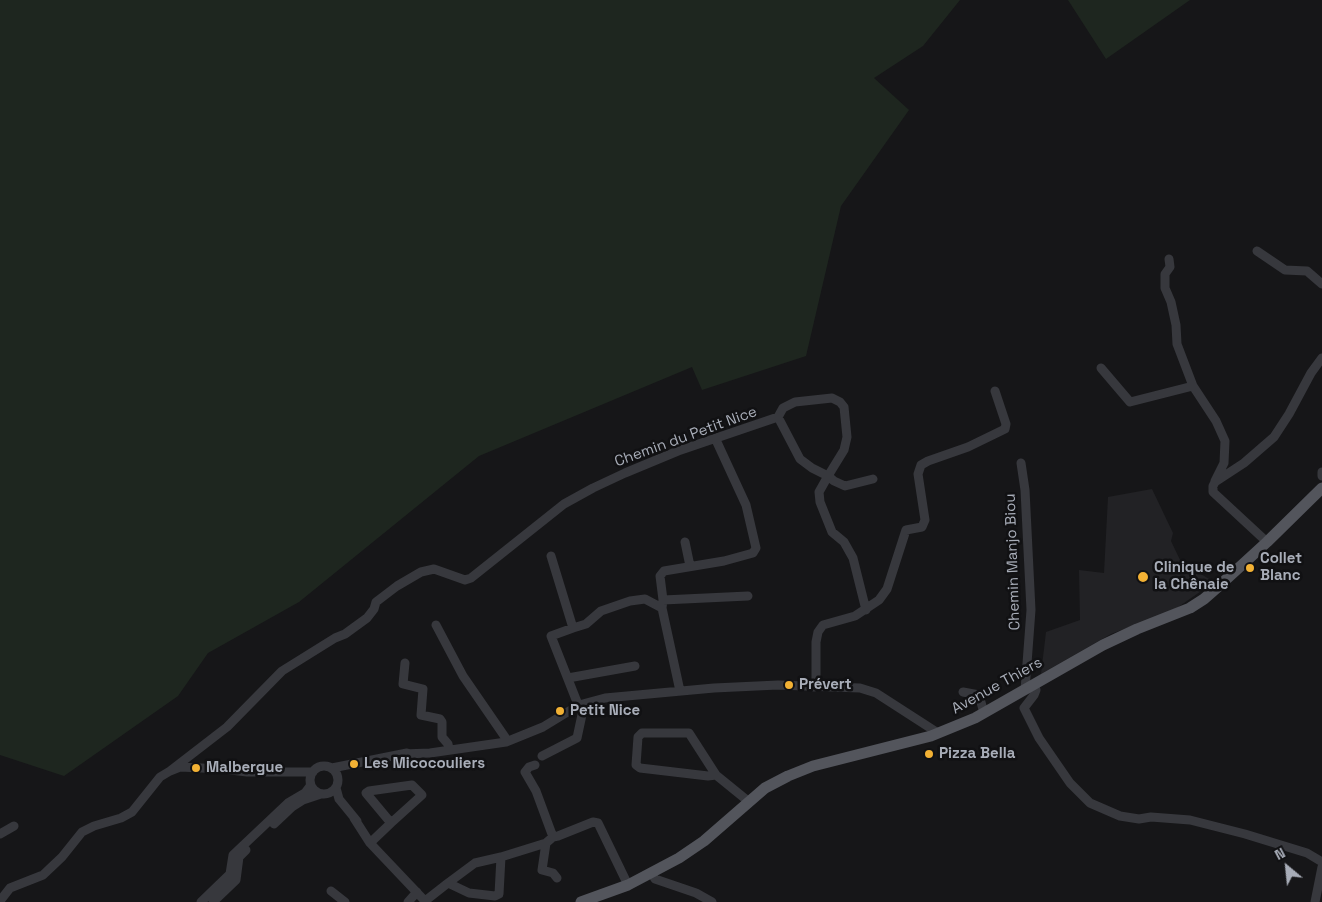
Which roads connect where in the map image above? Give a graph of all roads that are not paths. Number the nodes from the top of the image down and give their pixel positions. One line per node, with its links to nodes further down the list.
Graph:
1 (1256, 251): 3 (street)
2 (1169, 259): 6 (street)
3 (1322, 284)
4 (1322, 358): 13 (street)
5 (1101, 368): 6 (street)
6 (1193, 386): 13 (street)
7 (995, 391): 21 (street)
8 (778, 418): 9 (street, Chemin du Petit Nice); 11 (street); 11 (street)
9 (716, 440): 18 (street); 40 (street, Chemin du Petit Nice)
10 (1020, 463): 28 (street, Chemin Manjo Biou)
11 (828, 476): 12 (street); 21 (street)
12 (873, 479)
13 (1215, 482): 16 (street)
14 (1322, 488): 16 (main road, Avenue Thiers)
15 (685, 542): 18 (street)
16 (1267, 542): 28 (main road, Avenue Thiers)
17 (551, 556): 23 (street)
18 (690, 566): 20 (street)
19 (748, 596): 20 (street)
20 (663, 604): 23 (street); 29 (street)
21 (866, 610): 27 (street)
22 (436, 625): 36 (street)
23 (573, 628): 26 (street)
24 (405, 663): 37 (street)
25 (635, 666): 26 (street)
26 (568, 678): 31 (street)
27 (814, 687): 29 (street); 33 (street)
28 (1030, 687): 32 (main road, Avenue Thiers); 54 (street, Chemin Manjo Biou)
29 (680, 690): 31 (street)
30 (963, 692): 32 (street)
31 (578, 703): 36 (street); 38 (street)
32 (984, 713): 34 (main road, Avenue Thiers)
33 (914, 718): 34 (street); 35 (street)
34 (938, 733): 35 (main road, Avenue Thiers)
35 (922, 738): 47 (main road, Avenue Thiers)
36 (506, 740): 37 (street)
37 (449, 746): 41 (street)
38 (542, 756)
39 (535, 765): 51 (street)
40 (170, 771): 43 (street); 62 (street)
41 (335, 771): 43 (street); 44 (street)
42 (716, 775): 42 (street); 47 (street)
43 (311, 779): 45 (street); 63 (street)
44 (336, 788): 45 (street); 46 (street)
45 (324, 794): 46 (street); 64 (street)
46 (339, 799): 52 (street)
47 (748, 802): 56 (main road, Avenue Thiers)
48 (391, 823): 48 (street); 52 (street)
49 (14, 826): 50 (street)
50 (0, 834)
51 (549, 840): 53 (street); 57 (street); 59 (street)
52 (372, 841): 61 (street)
53 (501, 857): 58 (street); 58 (street)
54 (1322, 862)
55 (1322, 867): 70 (street)
56 (652, 874): 59 (main road, Avenue Thiers); 69 (street)
57 (557, 878)
58 (448, 882): 67 (street)
59 (628, 885): 68 (main road, Avenue Thiers)
60 (330, 891): 65 (street)
61 (418, 892): 66 (street); 67 (street)
62 (0, 901)
63 (201, 902)
64 (213, 902)
65 (345, 902)
66 (408, 902)
67 (425, 902)
68 (581, 902)
69 (712, 902)
70 (1315, 902)

